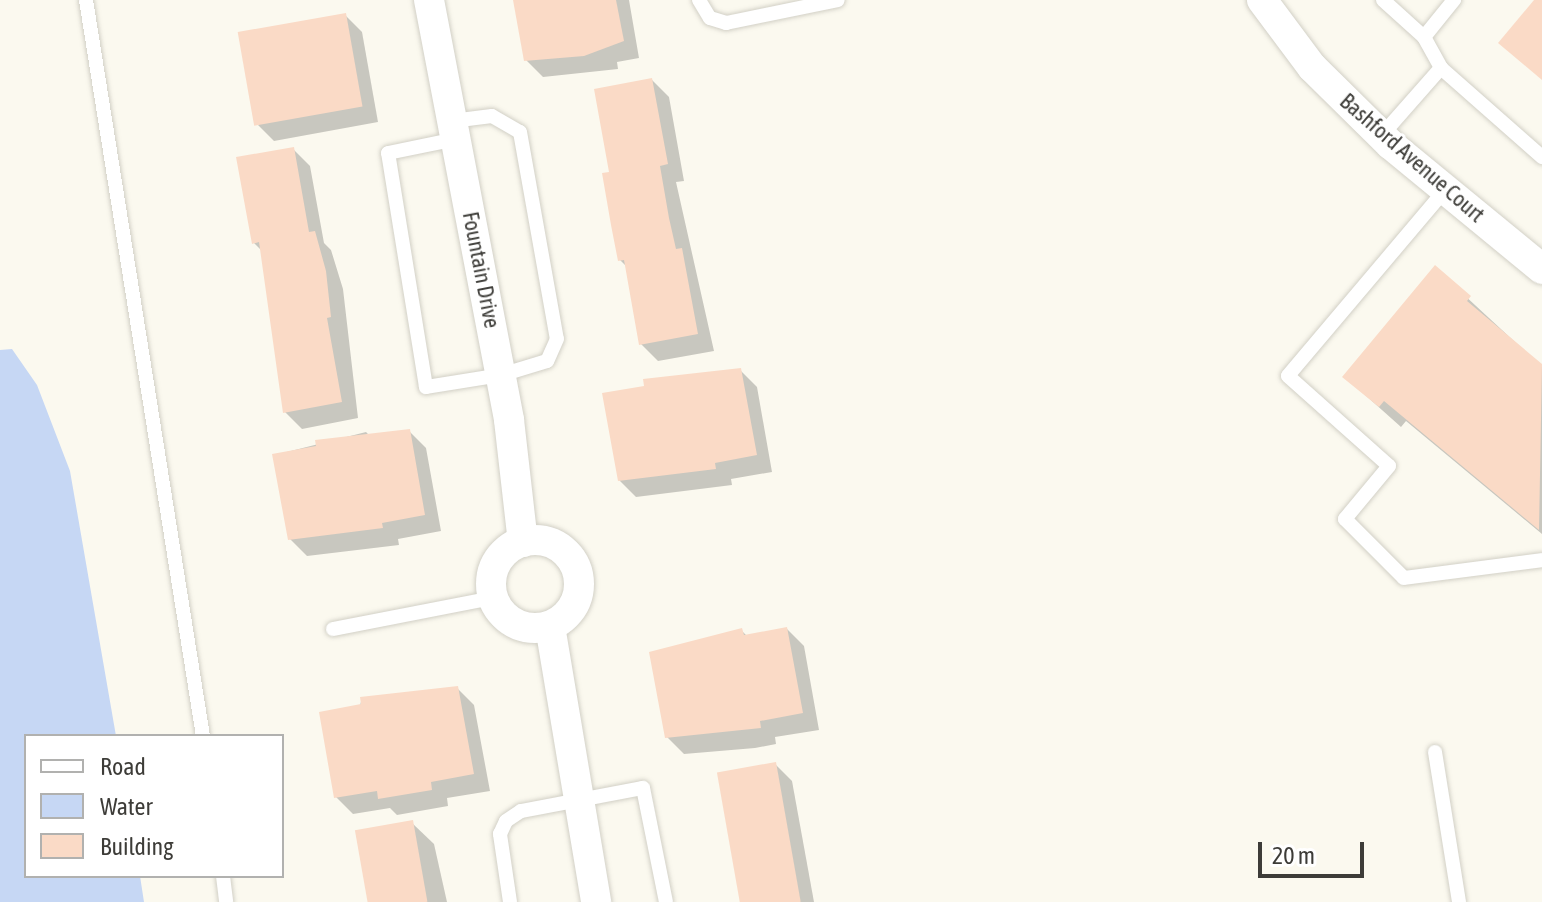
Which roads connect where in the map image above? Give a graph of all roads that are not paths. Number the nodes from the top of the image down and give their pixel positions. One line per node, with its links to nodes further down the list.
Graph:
1 (86, 0): 21 (lane)
2 (429, 0): 10 (street, Fountain Drive)
3 (699, 0): 4 (lane)
4 (838, 0)
5 (1262, 0): 11 (street, Bashford Avenue Court)
6 (1383, 0): 8 (lane)
7 (1454, 0): 8 (lane)
8 (1424, 37): 9 (lane)
9 (1441, 68): 11 (lane); 12 (lane)
10 (454, 130): 15 (street, Fountain Drive); 15 (lane); 15 (lane)
11 (1381, 136): 13 (street, Bashford Avenue Court)
12 (1542, 157)
13 (1445, 190): 14 (street, Bashford Avenue Court); 17 (lane)
14 (1542, 269)
15 (501, 375): 16 (street, Fountain Drive)
16 (523, 542): 18 (street); 19 (street)
17 (1542, 560)
18 (492, 598): 19 (street); 20 (lane)
19 (550, 626): 23 (street)
20 (333, 629)
21 (203, 734)
22 (1435, 752): 29 (lane)
23 (577, 800): 26 (lane); 27 (street); 28 (lane)
24 (223, 878): 25 (lane)
25 (226, 902)
26 (510, 902)
27 (596, 902)
28 (666, 902)
29 (1459, 902)

